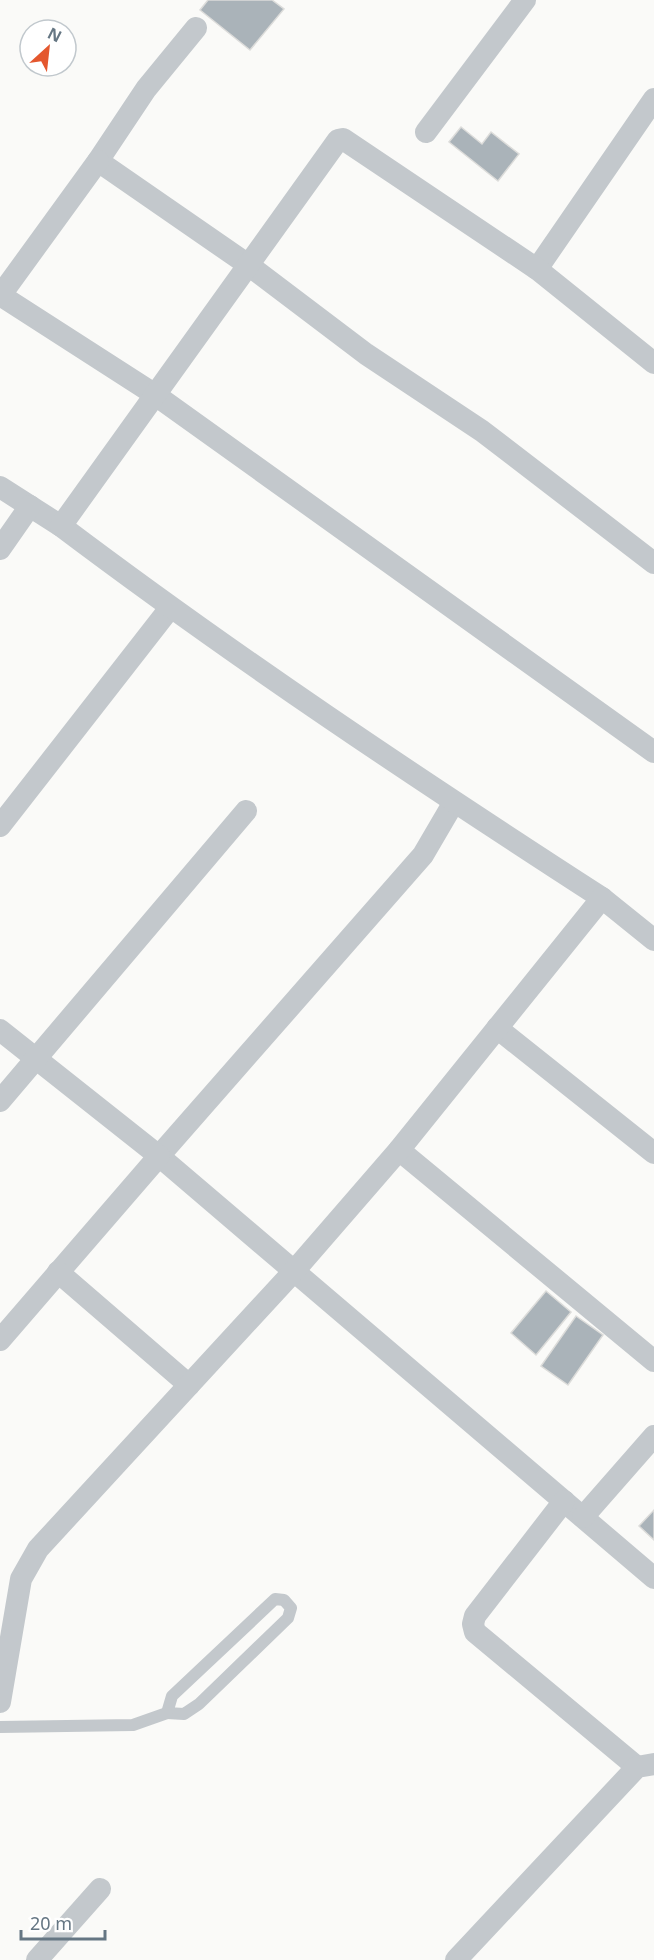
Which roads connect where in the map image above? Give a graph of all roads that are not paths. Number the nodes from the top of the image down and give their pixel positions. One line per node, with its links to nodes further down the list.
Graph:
1 (525, 0): 4 (street)
2 (196, 28): 5 (street)
3 (654, 99): 7 (street)
4 (426, 132)
5 (98, 161): 6 (street); 8 (street)
6 (247, 264): 7 (street); 10 (street); 15 (street)
7 (537, 269): 9 (street)
8 (0, 296): 10 (street)
9 (654, 363)
10 (154, 394): 13 (street); 17 (street)
11 (0, 487): 12 (street)
12 (30, 506): 13 (street); 14 (street)
13 (61, 526): 16 (street)
14 (0, 549)
15 (654, 563)
16 (170, 608): 18 (street); 20 (street)
17 (654, 752)
18 (454, 802): 21 (street); 29 (street)
19 (246, 811): 25 (street)
20 (0, 826)
21 (602, 898): 22 (street); 23 (street)
22 (654, 940)
23 (497, 1028): 27 (street); 28 (street)
24 (0, 1030): 25 (street)
25 (36, 1060): 26 (street); 29 (street)
26 (0, 1101)
27 (399, 1150): 30 (street); 33 (street)
28 (654, 1153)
29 (159, 1156): 30 (street); 31 (street)
30 (295, 1270): 34 (street); 36 (street)
31 (58, 1272): 32 (street); 34 (street)
32 (0, 1340)
33 (654, 1361)
34 (189, 1385): 39 (street)
35 (654, 1436): 37 (street)
36 (564, 1501): 37 (street); 42 (street)
37 (583, 1517): 38 (street)
38 (654, 1578)
39 (0, 1702)
40 (167, 1713): 40 (lane); 41 (lane)
41 (0, 1727)
42 (645, 1766): 45 (street)
43 (100, 1889): 44 (street)
44 (37, 1960)
45 (456, 1960)

